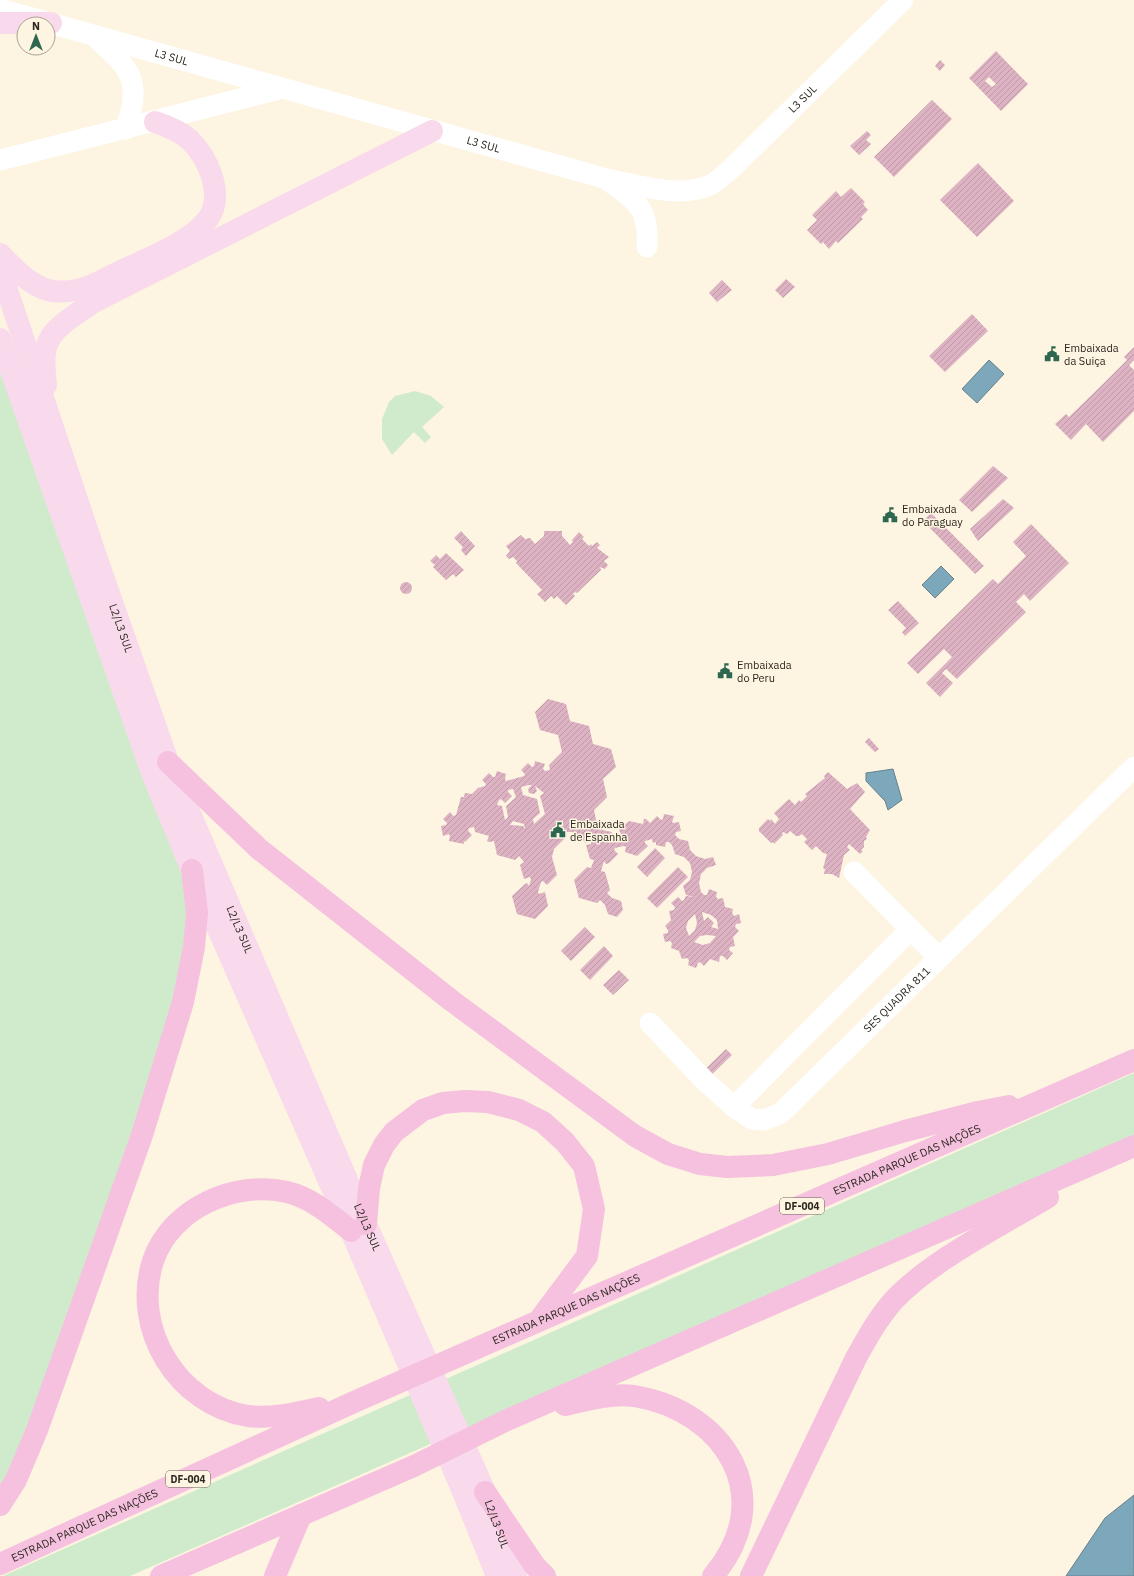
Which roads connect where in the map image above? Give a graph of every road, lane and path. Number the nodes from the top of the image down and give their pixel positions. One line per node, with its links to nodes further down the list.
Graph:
1 (904, 0): 13 (street, L3 SUL)
2 (0, 9): 3 (street, L3 SUL)
3 (26, 16)
4 (0, 23): 5 (main road)
5 (16, 23)
6 (56, 25): 7 (street, L3 SUL)
7 (94, 36): 8 (street, L3 SUL); 10 (street)
8 (280, 89): 9 (street); 11 (street, L3 SUL)
9 (155, 122): 10 (street); 15 (main road)
10 (126, 129): 12 (street)
11 (432, 131): 13 (street, L3 SUL); 20 (main road)
12 (0, 160)
13 (607, 179): 14 (street)
14 (647, 247)
15 (0, 254)
16 (0, 269): 20 (main road, L2/L3 SUL)
17 (0, 339): 19 (main road, L2/L3 SUL)
18 (0, 369): 19 (main road)
19 (23, 405): 23 (main road, L2/L3 SUL)
20 (48, 410): 21 (main road, L2/L3 SUL)
21 (168, 762): 29 (highway); 32 (main road, L2/L3 SUL)
22 (1134, 767): 26 (street, SES QUADRA 811)
23 (192, 870): 32 (main road, L2/L3 SUL); 37 (highway)
24 (854, 872): 25 (street)
25 (910, 929): 26 (street); 30 (street)
26 (938, 958): 30 (street, SES QUADRA 811)
27 (650, 1023): 30 (street, SES QUADRA 811)
28 (1134, 1060): 29 (highway, ESTRADA PARQUE DAS NAÇÕES / DF-004)
29 (1042, 1101): 33 (highway, ESTRADA PARQUE DAS NAÇÕES / DF-004)
30 (734, 1107)
31 (1128, 1149): 35 (highway); 46 (highway)
32 (358, 1228): 33 (highway); 34 (highway); 36 (main road, L2/L3 SUL); 42 (main road, L2/L3 SUL)
33 (538, 1322): 34 (highway, ESTRADA PARQUE DAS NAÇÕES / DF-004)
34 (354, 1402): 39 (highway, ESTRADA PARQUE DAS NAÇÕES / DF-004)
35 (498, 1424): 38 (highway); 45 (highway)
36 (485, 1492): 43 (main road, L2/L3 SUL); 44 (highway)
37 (0, 1505)
38 (301, 1515): 40 (highway); 41 (highway)
39 (0, 1564)
40 (161, 1576)
41 (275, 1576)
42 (497, 1576)
43 (516, 1576)
44 (545, 1576)
45 (713, 1576)
46 (751, 1576)

